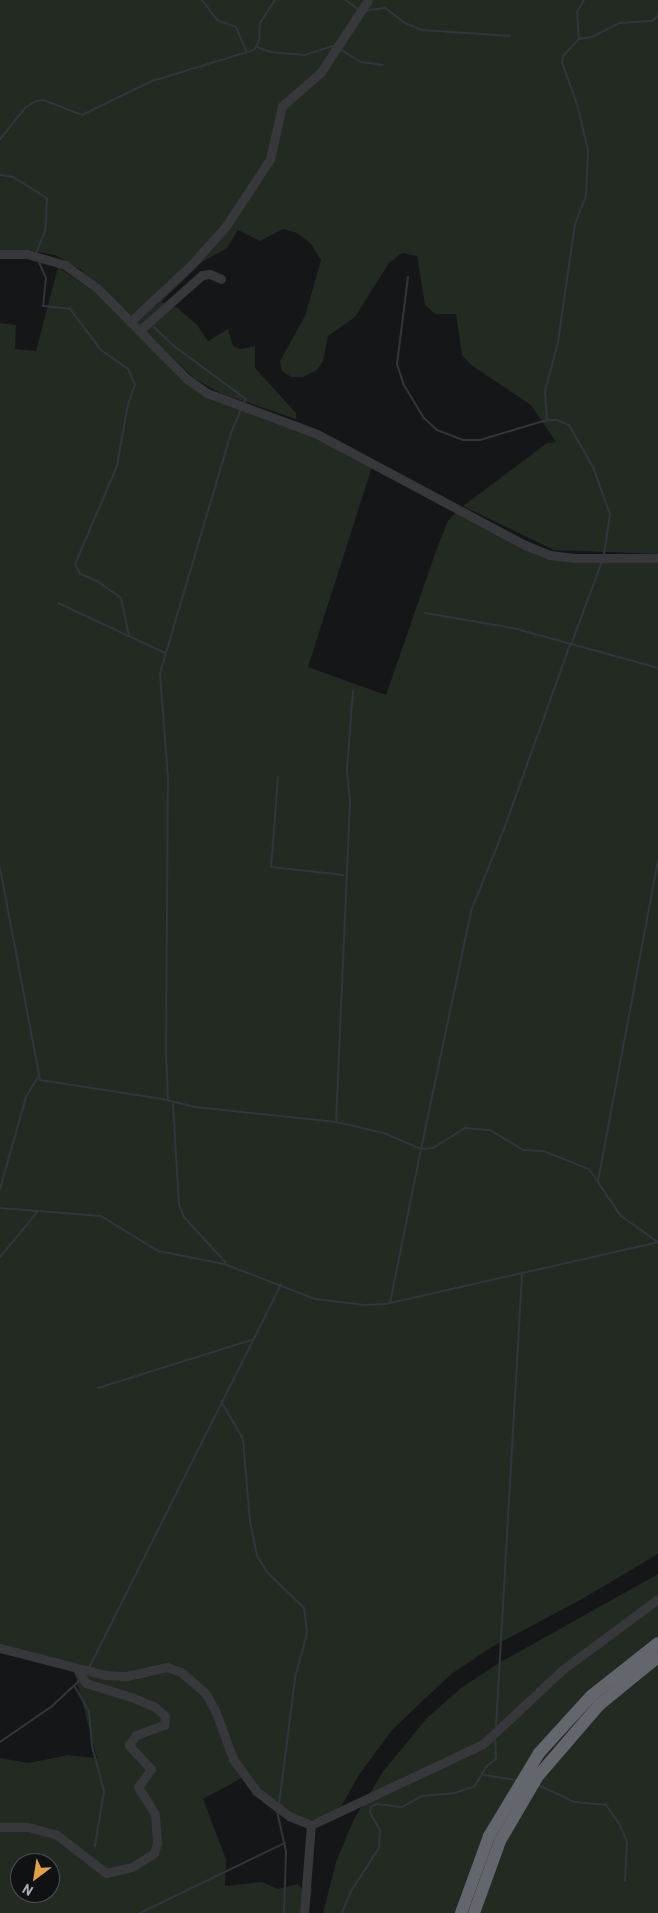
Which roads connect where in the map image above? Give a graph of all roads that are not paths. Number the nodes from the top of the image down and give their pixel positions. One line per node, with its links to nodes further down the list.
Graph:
1 (368, 0): 4 (street)
2 (0, 254): 4 (street)
3 (221, 279): 5 (street)
4 (130, 322): 5 (street)
5 (139, 331): 6 (street)
6 (658, 558)
7 (658, 1599): 12 (street)
8 (658, 1643): 15 (highway)
9 (0, 1648): 11 (street)
10 (658, 1658): 16 (highway)
11 (77, 1670): 12 (street); 13 (street)
12 (311, 1825): 14 (street)
13 (0, 1827)
14 (304, 1913)
15 (461, 1913)
16 (474, 1913)

